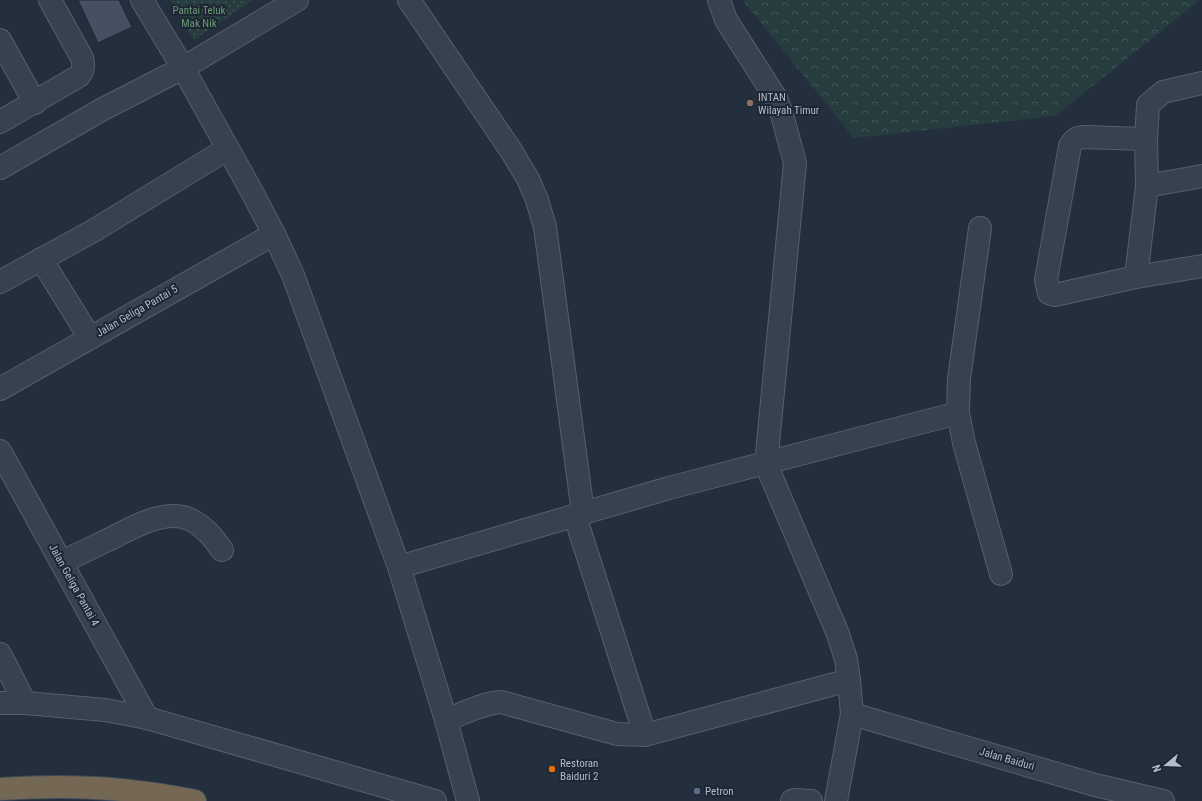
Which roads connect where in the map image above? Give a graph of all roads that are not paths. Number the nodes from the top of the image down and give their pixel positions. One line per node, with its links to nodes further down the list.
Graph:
1 (50, 0): 9 (street)
2 (142, 0): 7 (street)
3 (297, 0): 7 (street)
4 (409, 0): 27 (street)
5 (719, 0): 26 (street)
6 (0, 40): 9 (street)
7 (183, 68): 12 (street); 13 (street)
8 (1202, 83): 11 (street)
9 (34, 103): 10 (street)
10 (0, 122)
11 (1146, 140): 15 (street); 20 (street)
12 (227, 149): 17 (street); 18 (street)
13 (2, 162)
14 (1202, 176): 15 (street)
15 (1146, 186): 20 (street)
16 (980, 228): 24 (street)
17 (274, 234): 22 (street, Jalan Geliga Pantai 5); 30 (street)
18 (42, 259): 21 (street); 22 (street)
19 (1202, 266): 20 (street)
20 (1136, 277)
21 (0, 282)
22 (90, 338): 23 (street, Jalan Geliga Pantai 5)
23 (0, 389)
24 (958, 413): 26 (street); 31 (street)
25 (0, 451): 29 (street, Jalan Geliga Pantai 4)
26 (766, 464): 27 (street); 33 (street)
27 (579, 514): 30 (street); 39 (street)
28 (222, 550): 29 (street)
29 (61, 562): 37 (street, Jalan Geliga Pantai 4)
30 (399, 566): 38 (street)
31 (1001, 574)
32 (0, 654): 34 (street)
33 (849, 680): 36 (street); 39 (street)
34 (25, 703): 35 (street); 37 (street)
35 (0, 704)
36 (852, 714): 41 (street, Jalan Baiduri); 47 (street)
37 (147, 718): 43 (street)
38 (446, 720): 39 (street); 44 (street)
39 (645, 735)
40 (0, 789): 42 (highway)
41 (1094, 793): 48 (street, Jalan Baiduri)
42 (195, 801)
43 (435, 801)
44 (468, 801)
45 (792, 801): 46 (street)
46 (811, 801)
47 (836, 801)
48 (1163, 801)

